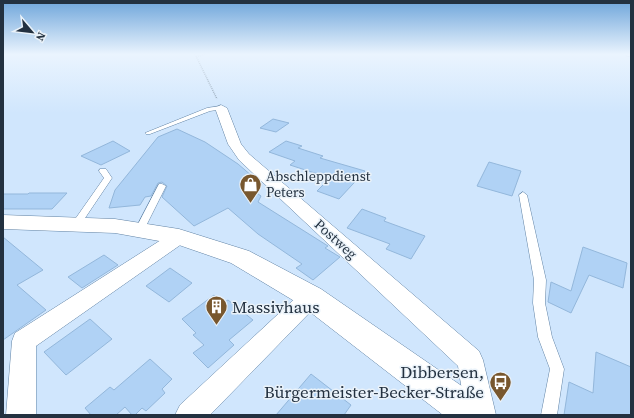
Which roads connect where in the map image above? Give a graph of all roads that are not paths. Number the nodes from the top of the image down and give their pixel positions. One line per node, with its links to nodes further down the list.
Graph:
1 (221, 108): 2 (lane); 14 (street, Postweg)
2 (148, 133)
3 (103, 171): 7 (lane)
4 (162, 186): 8 (lane)
5 (523, 195): 15 (lane)
6 (3, 222): 7 (street)
7 (76, 225): 8 (street)
8 (140, 230): 9 (street)
9 (179, 237): 10 (street); 11 (street)
10 (311, 297): 12 (street); 13 (street)
11 (21, 415)
12 (190, 415)
13 (472, 415)
14 (481, 415)
15 (549, 415)

